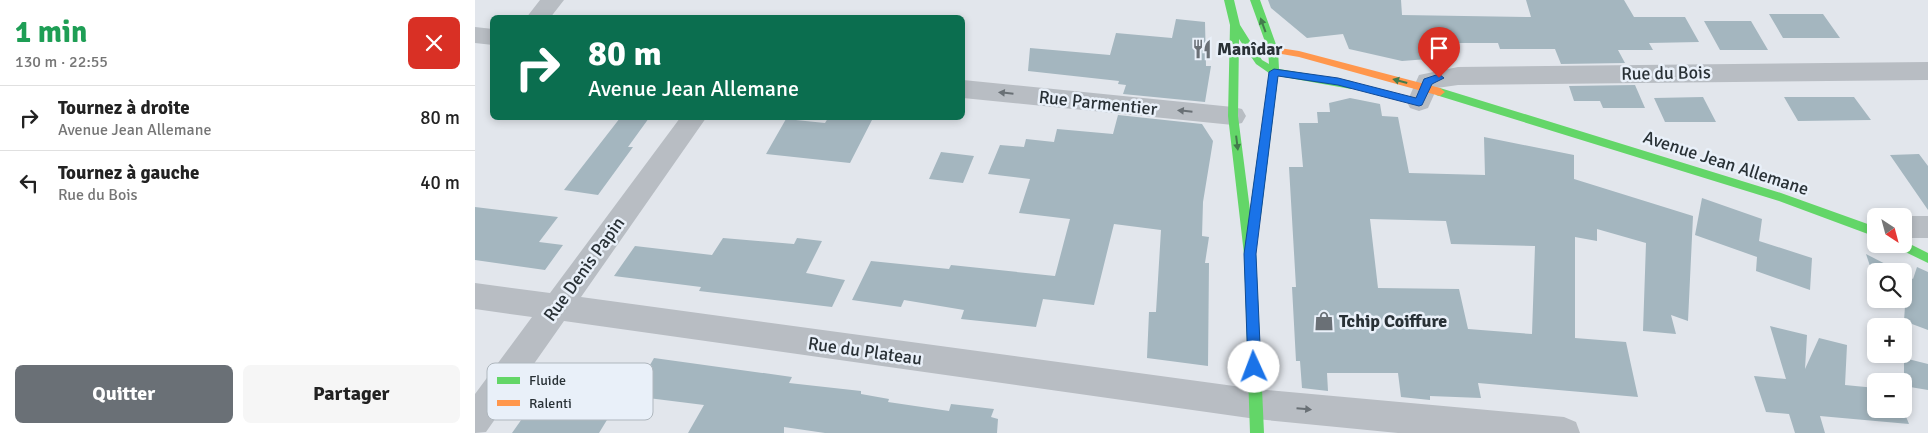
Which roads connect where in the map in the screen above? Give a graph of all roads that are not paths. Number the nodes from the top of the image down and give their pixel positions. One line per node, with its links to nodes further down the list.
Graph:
1 (553, 0): 4 (street)
2 (1229, 0): 5 (main road)
3 (1255, 0): 8 (main road, one-way to 3)
4 (540, 15)
5 (1235, 24): 9 (main road); 12 (main road)
6 (475, 35): 7 (street)
7 (490, 38)
8 (1273, 50): 9 (main road); 11 (main road); 15 (main road, Avenue Jean Allemane, one-way to 8)
9 (1253, 68): 11 (main road); 12 (main road)
10 (1928, 71): 15 (street, Rue du Bois)
11 (1274, 72): 13 (main road); 24 (main road)
12 (1234, 86): 17 (main road)
13 (1365, 88)
14 (965, 89): 17 (street, Rue Parmentier, one-way to 14)
15 (1421, 99): 19 (main road, Avenue Jean Allemane)
16 (1465, 112): 19 (main road, Avenue Jean Allemane)
17 (1233, 116): 24 (main road, one-way to 24)
18 (692, 120): 27 (street, Rue Denis Papin)
19 (1564, 132): 20 (main road, Avenue Jean Allemane)
20 (1867, 226)
21 (1913, 227): 22 (street)
22 (1928, 227)
23 (1913, 251): 25 (main road)
24 (1250, 254): 30 (main road)
25 (1928, 258)
26 (475, 296): 27 (street, Rue du Plateau)
27 (555, 309): 28 (street, Rue Denis Papin); 30 (street, Rue du Plateau)
28 (517, 363)
29 (487, 405): 31 (street, Rue Denis Papin)
30 (1256, 419): 32 (street, Rue du Plateau, one-way to 32)
31 (475, 422)
32 (1564, 433)

